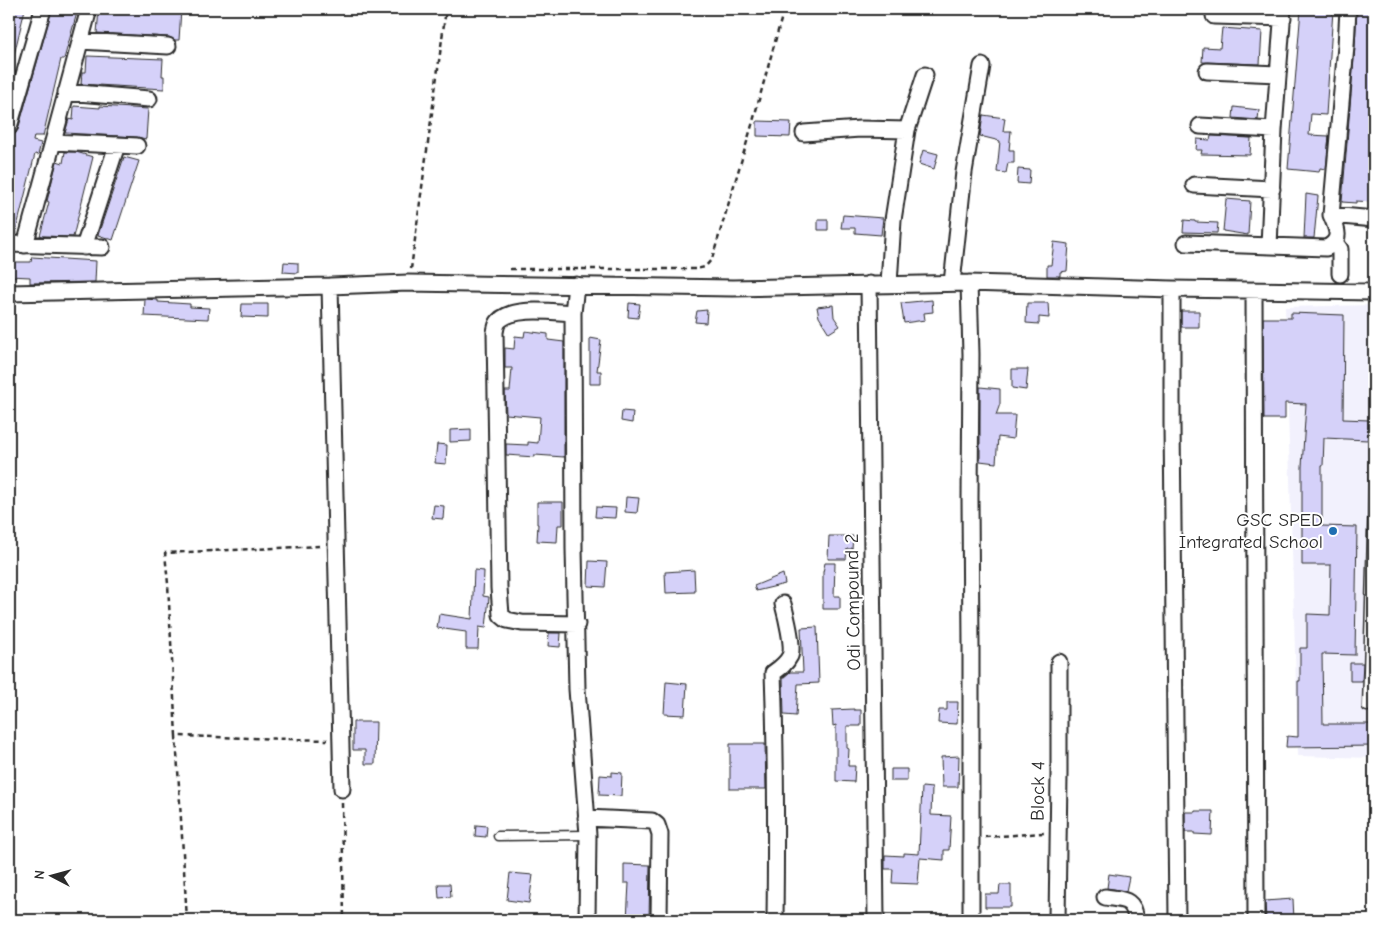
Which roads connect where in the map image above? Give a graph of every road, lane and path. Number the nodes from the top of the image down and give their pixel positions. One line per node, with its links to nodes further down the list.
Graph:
1 (43, 9): 17 (street)
2 (89, 9): 8 (street)
3 (446, 9): 37 (path)
4 (784, 9): 35 (path)
5 (1348, 9): 26 (street)
6 (1283, 13): 7 (street); 12 (street)
7 (1214, 16)
8 (80, 41): 9 (street); 14 (street)
9 (168, 46)
10 (982, 66): 38 (street)
11 (1207, 71): 12 (street)
12 (1278, 74): 19 (street)
13 (926, 75): 18 (street)
14 (66, 92): 15 (street); 21 (street)
15 (149, 99)
16 (1200, 126): 19 (street)
17 (9, 127)
18 (907, 130): 20 (street); 41 (street)
19 (1274, 130): 25 (street)
20 (804, 133)
21 (53, 142): 22 (street); 31 (street)
22 (117, 145): 23 (street); 33 (street)
23 (137, 146)
24 (1194, 185): 25 (street)
25 (1272, 189): 32 (street)
26 (1331, 215): 27 (street); 29 (street)
27 (1374, 219)
28 (1186, 242): 32 (street)
29 (1335, 242): 32 (street); 36 (street)
30 (9, 244): 31 (street)
31 (25, 245): 33 (street)
32 (1269, 246)
33 (84, 247): 34 (street)
34 (102, 247)
35 (510, 269)
36 (1340, 274)
37 (408, 283): 42 (street); 43 (street)
38 (952, 283): 39 (street); 41 (street)
39 (969, 283): 44 (street); 62 (street)
40 (869, 284): 41 (street); 42 (street); 69 (street, Odi Compound 2)
41 (889, 284)
42 (576, 285): 48 (street)
43 (330, 286): 46 (street); 50 (street)
44 (1172, 289): 45 (street); 73 (street)
45 (1254, 290): 47 (street); 74 (street)
46 (9, 292)
47 (1374, 292)
48 (573, 313): 52 (street); 52 (street)
49 (1374, 465): 54 (lane)
50 (336, 546): 55 (path); 56 (street)
51 (783, 604): 68 (street)
52 (577, 624): 58 (street)
53 (1058, 662): 59 (street, Block 4)
54 (1367, 707)
55 (176, 736): 56 (path); 64 (path)
56 (341, 741): 57 (street)
57 (342, 789): 65 (path)
58 (586, 818): 60 (street); 67 (street)
59 (1058, 832): 62 (path); 71 (street, Block 4)
60 (588, 835): 61 (lane); 66 (street)
61 (498, 836)
62 (971, 838): 70 (street)
63 (1105, 897): 72 (street)
64 (188, 920)
65 (344, 920)
66 (587, 920)
67 (659, 920)
68 (775, 920)
69 (876, 920)
70 (971, 920)
71 (1057, 920)
72 (1136, 920)
73 (1177, 920)
74 (1256, 920)

